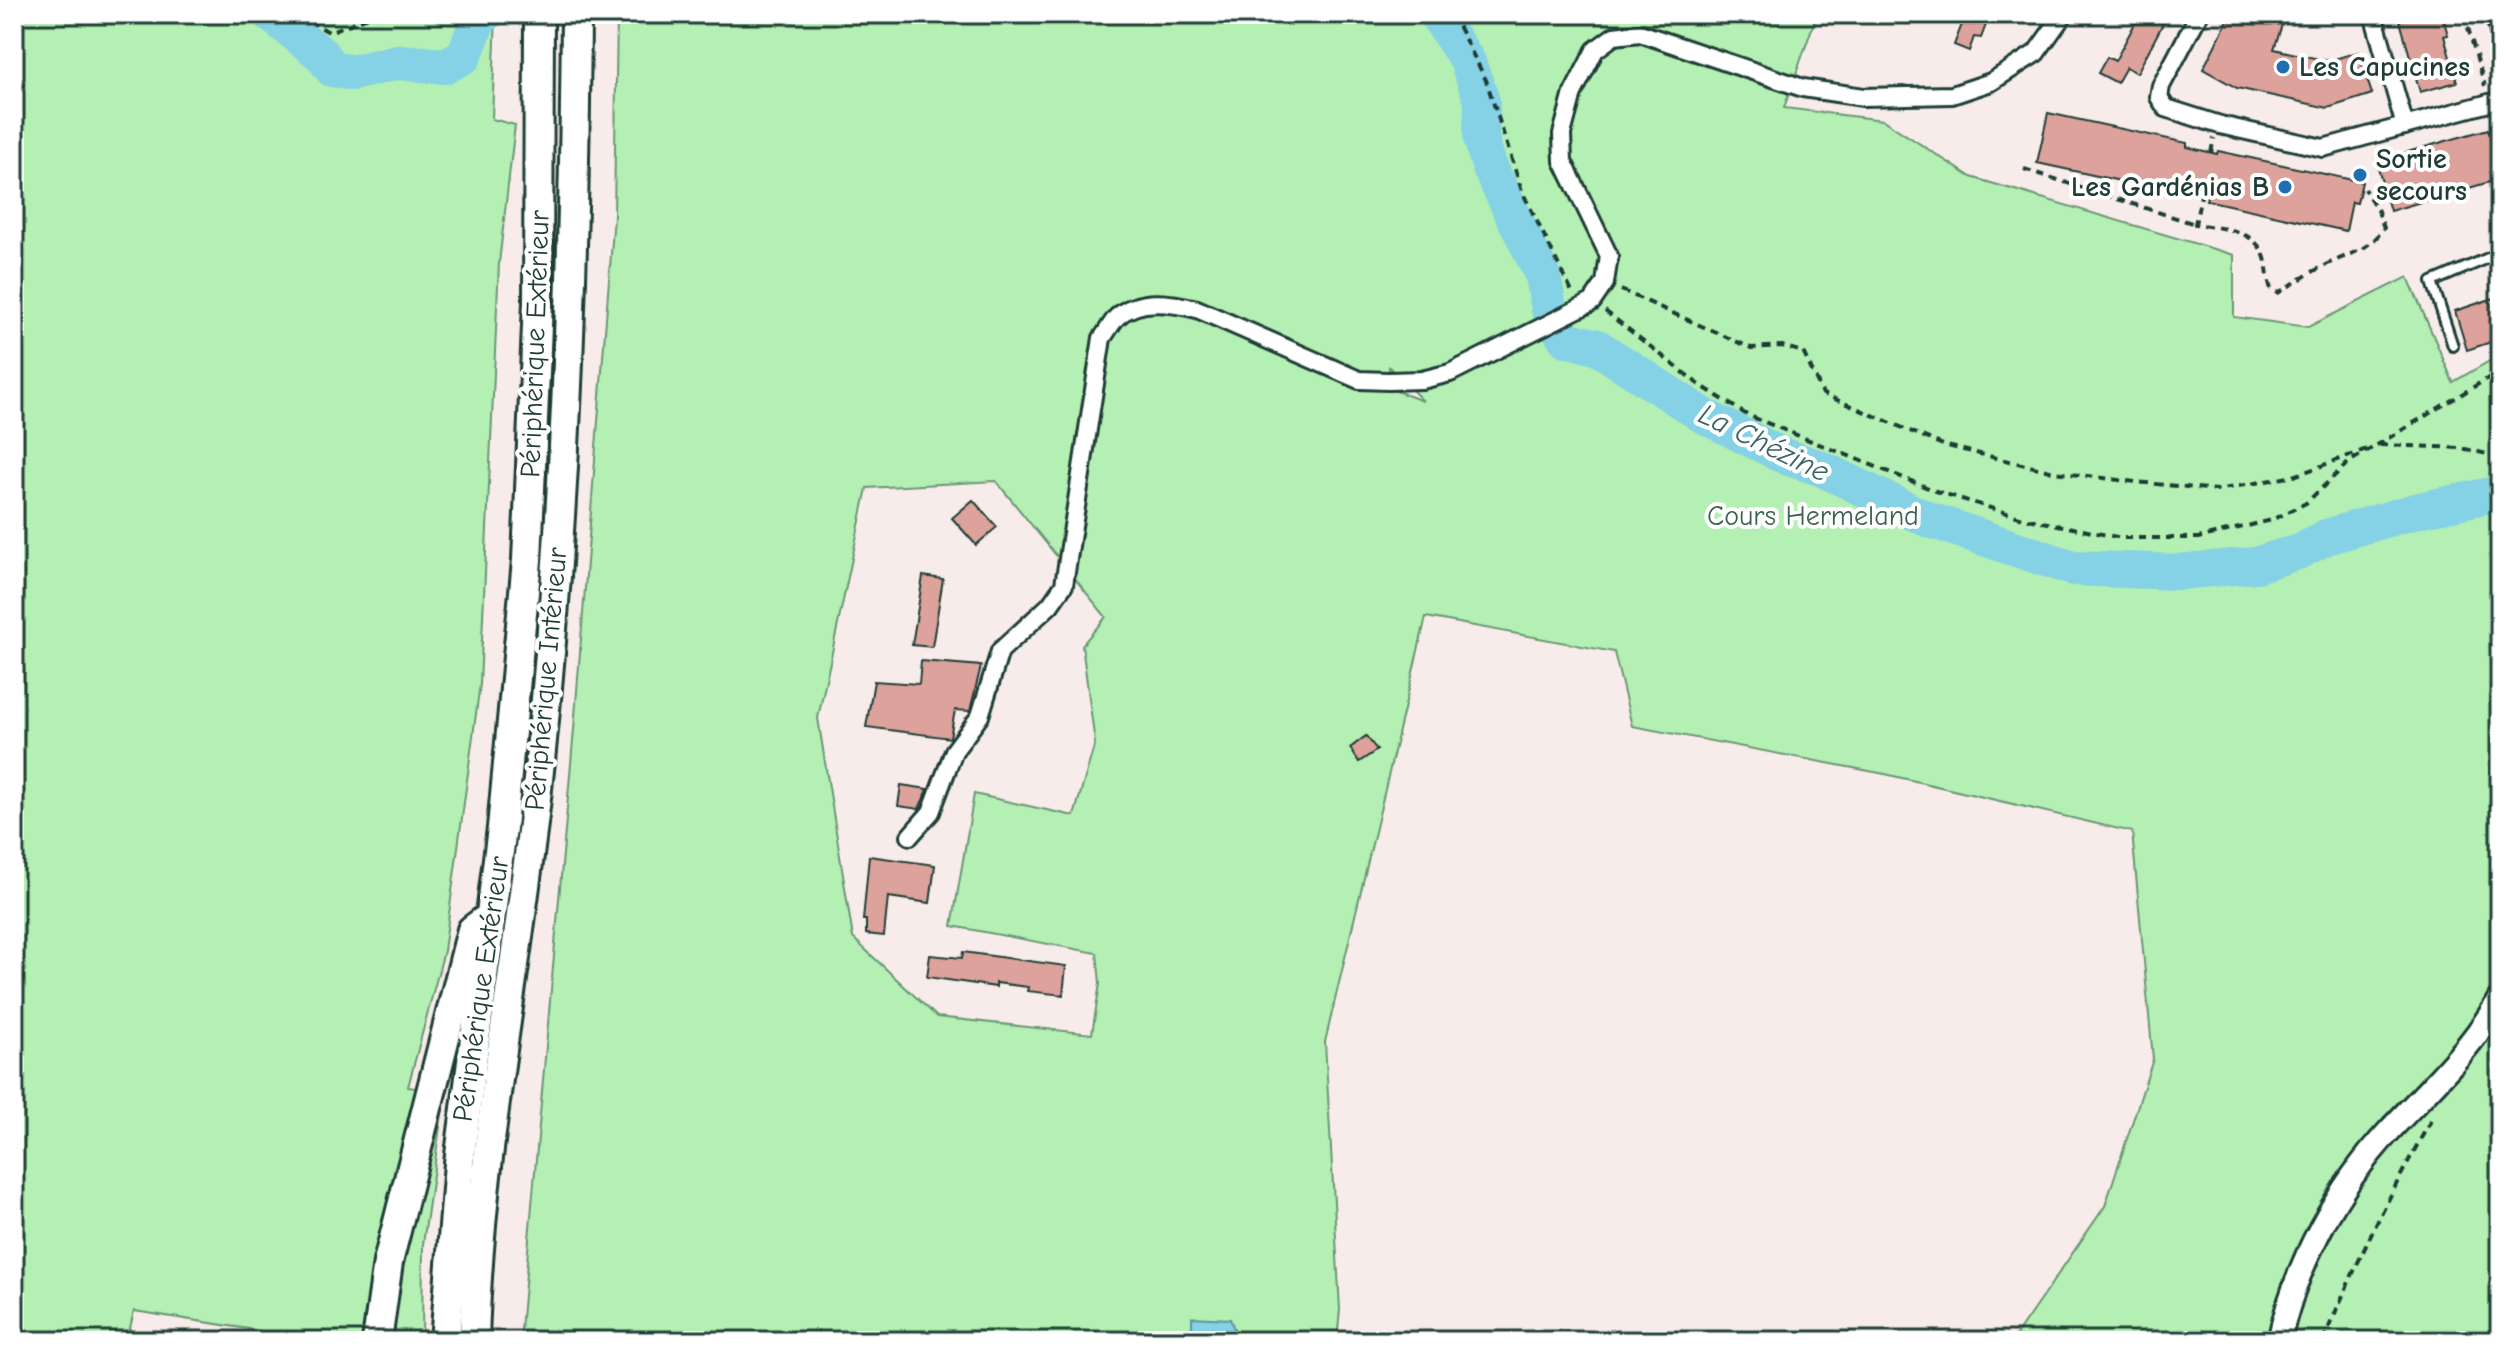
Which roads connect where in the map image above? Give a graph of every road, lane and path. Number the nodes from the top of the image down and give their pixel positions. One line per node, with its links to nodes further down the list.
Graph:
1 (297, 14): 2 (path)
2 (376, 14)
3 (539, 14): 28 (highway, Périphérique Extérieur)
4 (576, 14): 33 (highway, Périphérique Intérieur)
5 (1452, 14): 20 (path)
6 (2064, 14): 19 (street)
7 (2199, 14): 13 (street)
8 (2373, 14): 13 (street)
9 (2464, 14): 12 (path)
10 (2494, 14): 11 (street)
11 (2500, 35)
12 (2495, 102): 13 (street)
13 (2405, 126)
14 (2024, 169): 17 (path)
15 (2364, 189): 17 (path)
16 (2202, 191): 17 (path)
17 (2195, 224)
18 (2500, 253): 21 (lane)
19 (1605, 283): 20 (street); 25 (path)
20 (1586, 305): 25 (path); 27 (street)
21 (2453, 346)
22 (2500, 371): 23 (path)
23 (2490, 378): 24 (path); 25 (path)
24 (2500, 393)
25 (2377, 445): 26 (path)
26 (2500, 457)
27 (910, 836)
28 (492, 916): 31 (highway); 32 (highway, Périphérique Extérieur)
29 (2500, 998): 34 (street)
30 (2434, 1116): 35 (path)
31 (377, 1341)
32 (445, 1341)
33 (474, 1341)
34 (2279, 1341)
35 (2323, 1341)

